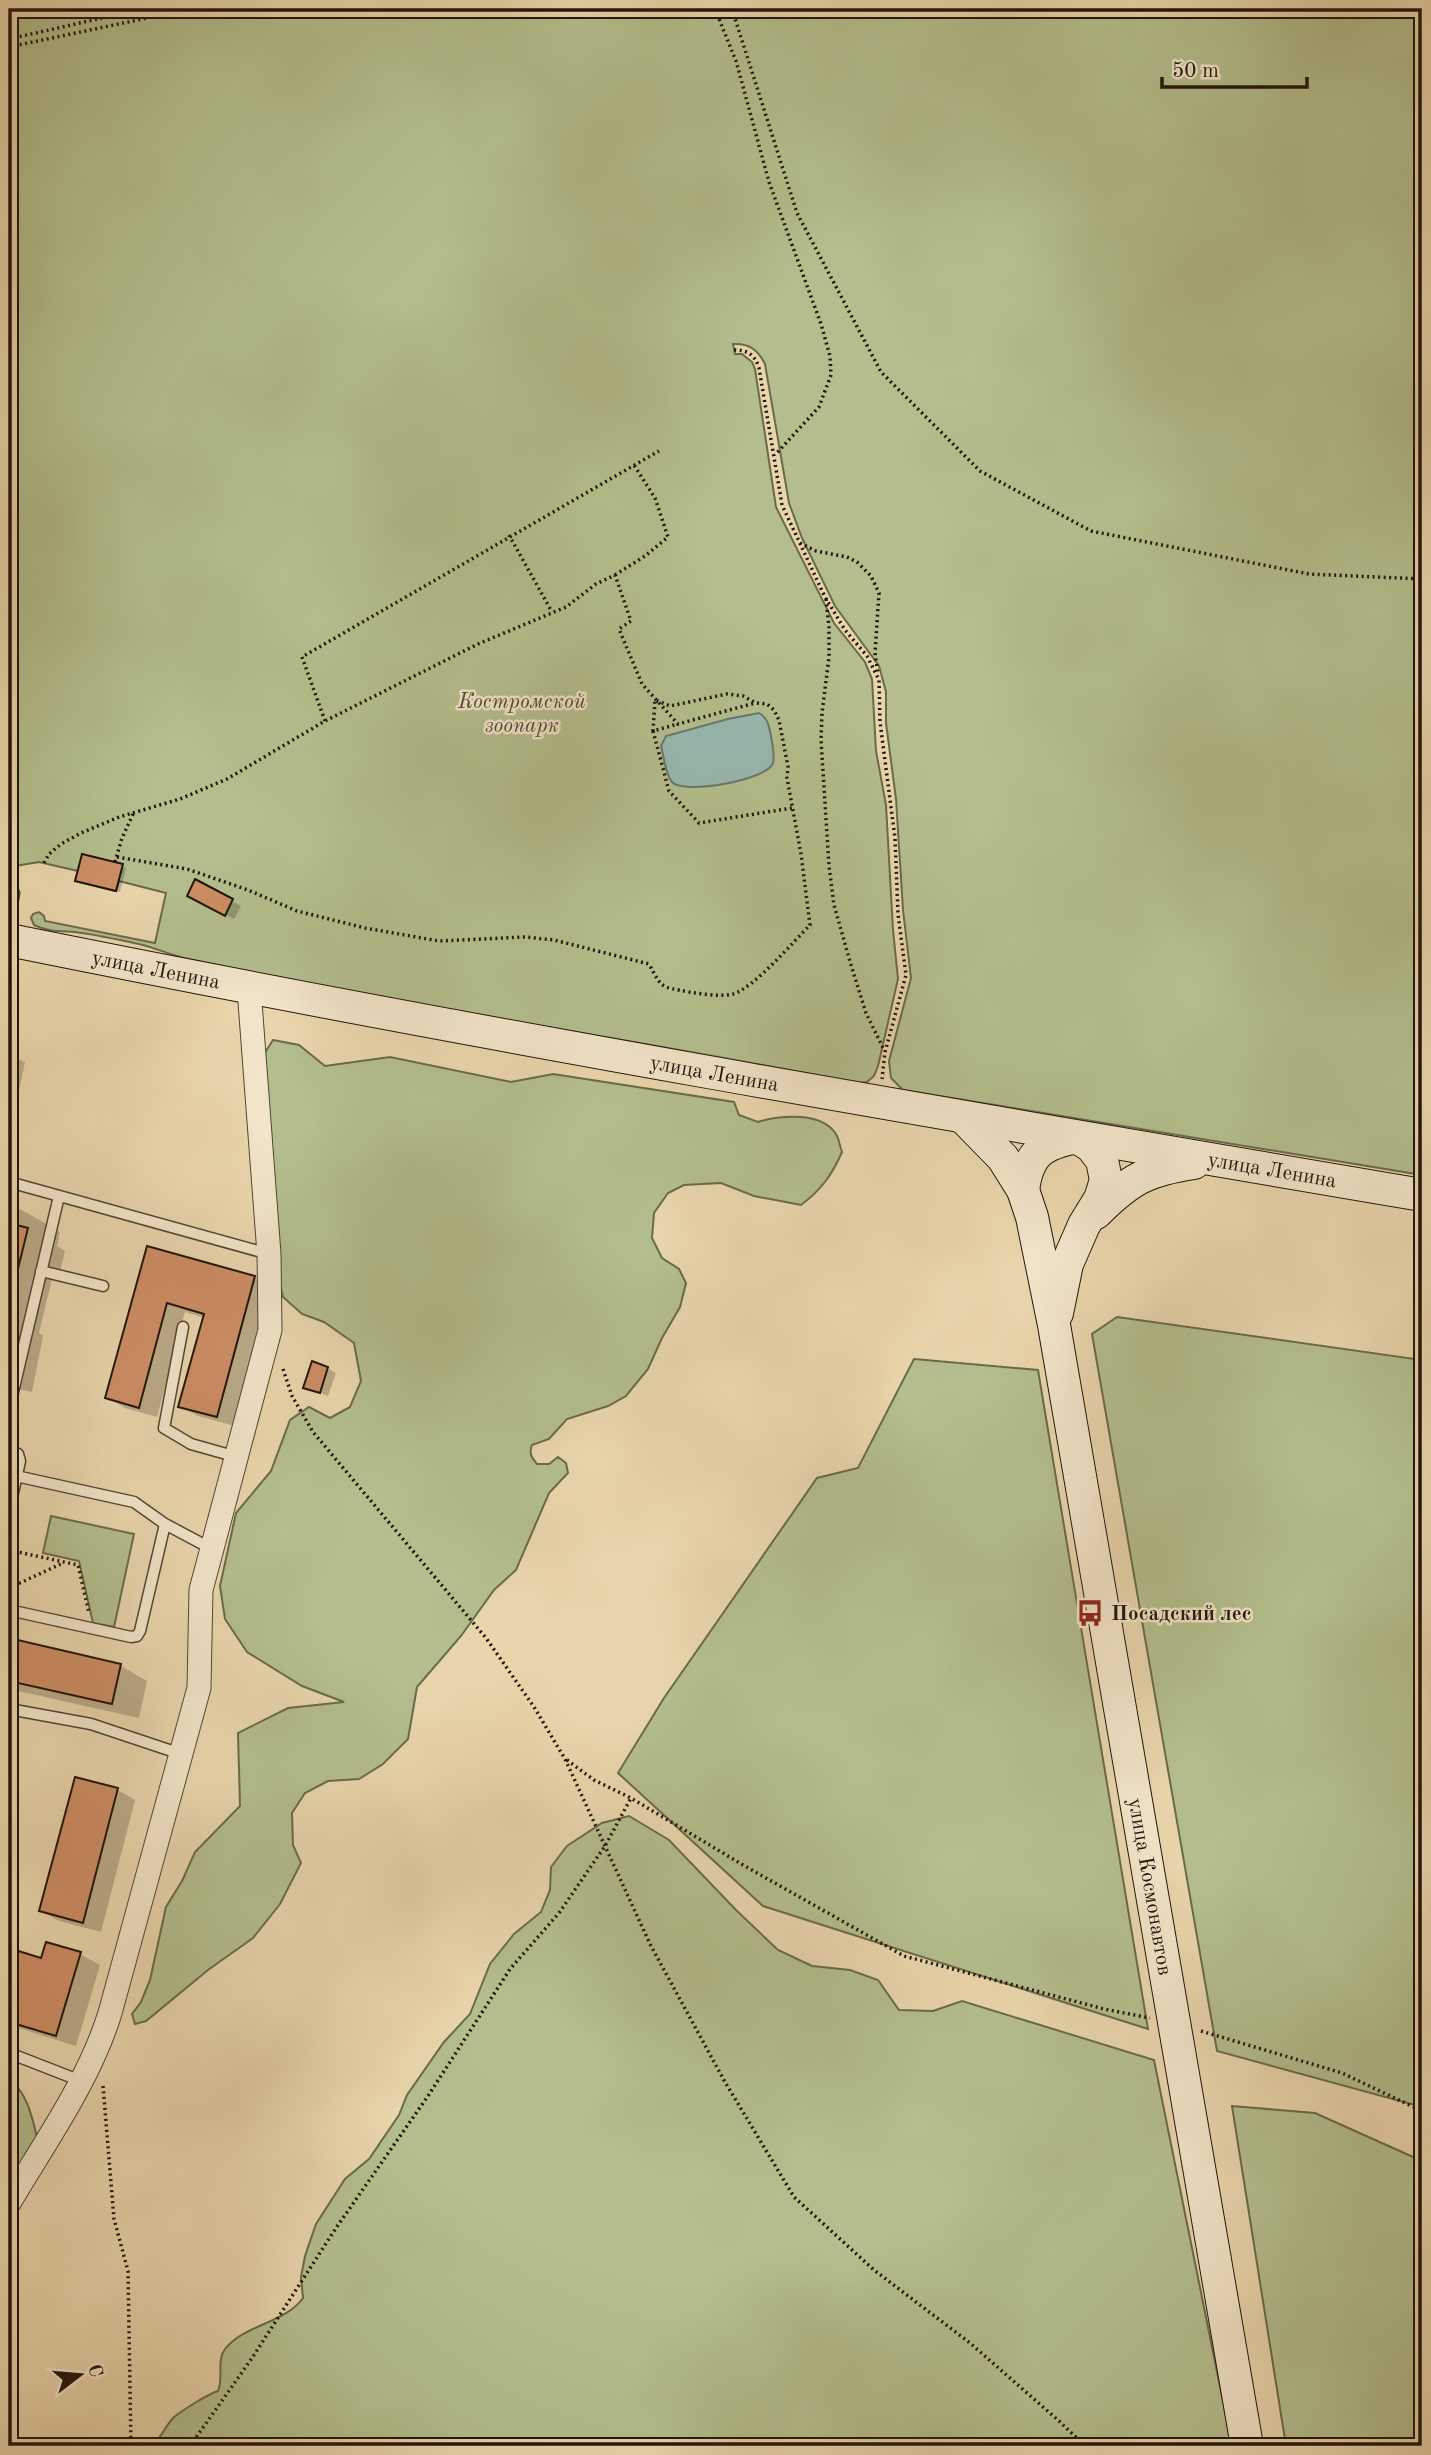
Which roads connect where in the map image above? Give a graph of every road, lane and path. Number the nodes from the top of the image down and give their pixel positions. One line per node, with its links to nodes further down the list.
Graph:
1 (142, 9): 5 (path)
2 (190, 9): 6 (path)
3 (715, 9): 9 (path)
4 (732, 9): 14 (path)
5 (9, 39)
6 (9, 47)
7 (734, 350): 9 (path)
8 (659, 451): 10 (path)
9 (775, 455): 12 (path)
10 (634, 465): 11 (path); 13 (path)
11 (509, 536): 16 (path); 20 (path)
12 (799, 542): 15 (path); 17 (path)
13 (615, 575): 16 (path); 18 (path)
14 (1422, 579)
15 (825, 597): 17 (path); 30 (path)
16 (552, 611): 20 (path)
17 (879, 680): 30 (path)
18 (655, 700): 19 (path); 21 (path); 22 (path)
19 (756, 703): 21 (path); 23 (path)
20 (325, 721): 24 (path)
21 (678, 724): 22 (path)
22 (653, 731): 23 (path)
23 (792, 808): 24 (path)
24 (134, 812): 25 (path)
25 (44, 863)
26 (15, 894): 27 (lane)
27 (9, 922)
28 (9, 940): 29 (street, улица Ленина)
29 (249, 989): 31 (street, улица Ленина); 40 (street)
30 (885, 1052): 31 (path)
31 (879, 1103): 32 (street, улица Ленина)
32 (964, 1118): 33 (street, улица Ленина); 36 (street, улица Космонавтов)
33 (1076, 1137): 34 (street, улица Ленина); 36 (street); 39 (street)
34 (1212, 1160): 37 (street, улица Ленина); 39 (street)
35 (9, 1182): 38 (lane)
36 (1023, 1190): 43 (street, улица Космонавтов)
37 (1422, 1195)
38 (59, 1196): 40 (lane); 41 (lane)
39 (1084, 1225): 43 (street)
40 (269, 1254): 49 (street)
41 (41, 1271): 42 (lane); 46 (lane)
42 (103, 1286)
43 (1054, 1325): 64 (street, улица Космонавтов)
44 (183, 1326): 49 (lane)
45 (283, 1370): 61 (path)
46 (11, 1391): 47 (lane)
47 (9, 1407)
48 (9, 1450): 50 (lane)
49 (237, 1457): 54 (street)
50 (16, 1476): 51 (lane); 52 (lane)
51 (9, 1511)
52 (165, 1524): 54 (lane); 58 (lane)
53 (9, 1549): 55 (path)
54 (212, 1549): 60 (street)
55 (64, 1562): 56 (path); 58 (path)
56 (9, 1588)
57 (9, 1610): 58 (lane)
58 (92, 1628)
59 (9, 1709): 60 (lane)
60 (181, 1754): 66 (street)
61 (565, 1759): 62 (path); 63 (path)
62 (631, 1798): 63 (path); 64 (path)
63 (606, 1846): 70 (path); 71 (path)
64 (1173, 2023): 67 (path); 72 (street, улица Космонавтов)
65 (9, 2053): 66 (lane)
66 (92, 2080): 68 (street); 69 (path)
67 (1422, 2111)
68 (9, 2203)
69 (131, 2446)
70 (190, 2446)
71 (1085, 2446)
72 (1247, 2446)

